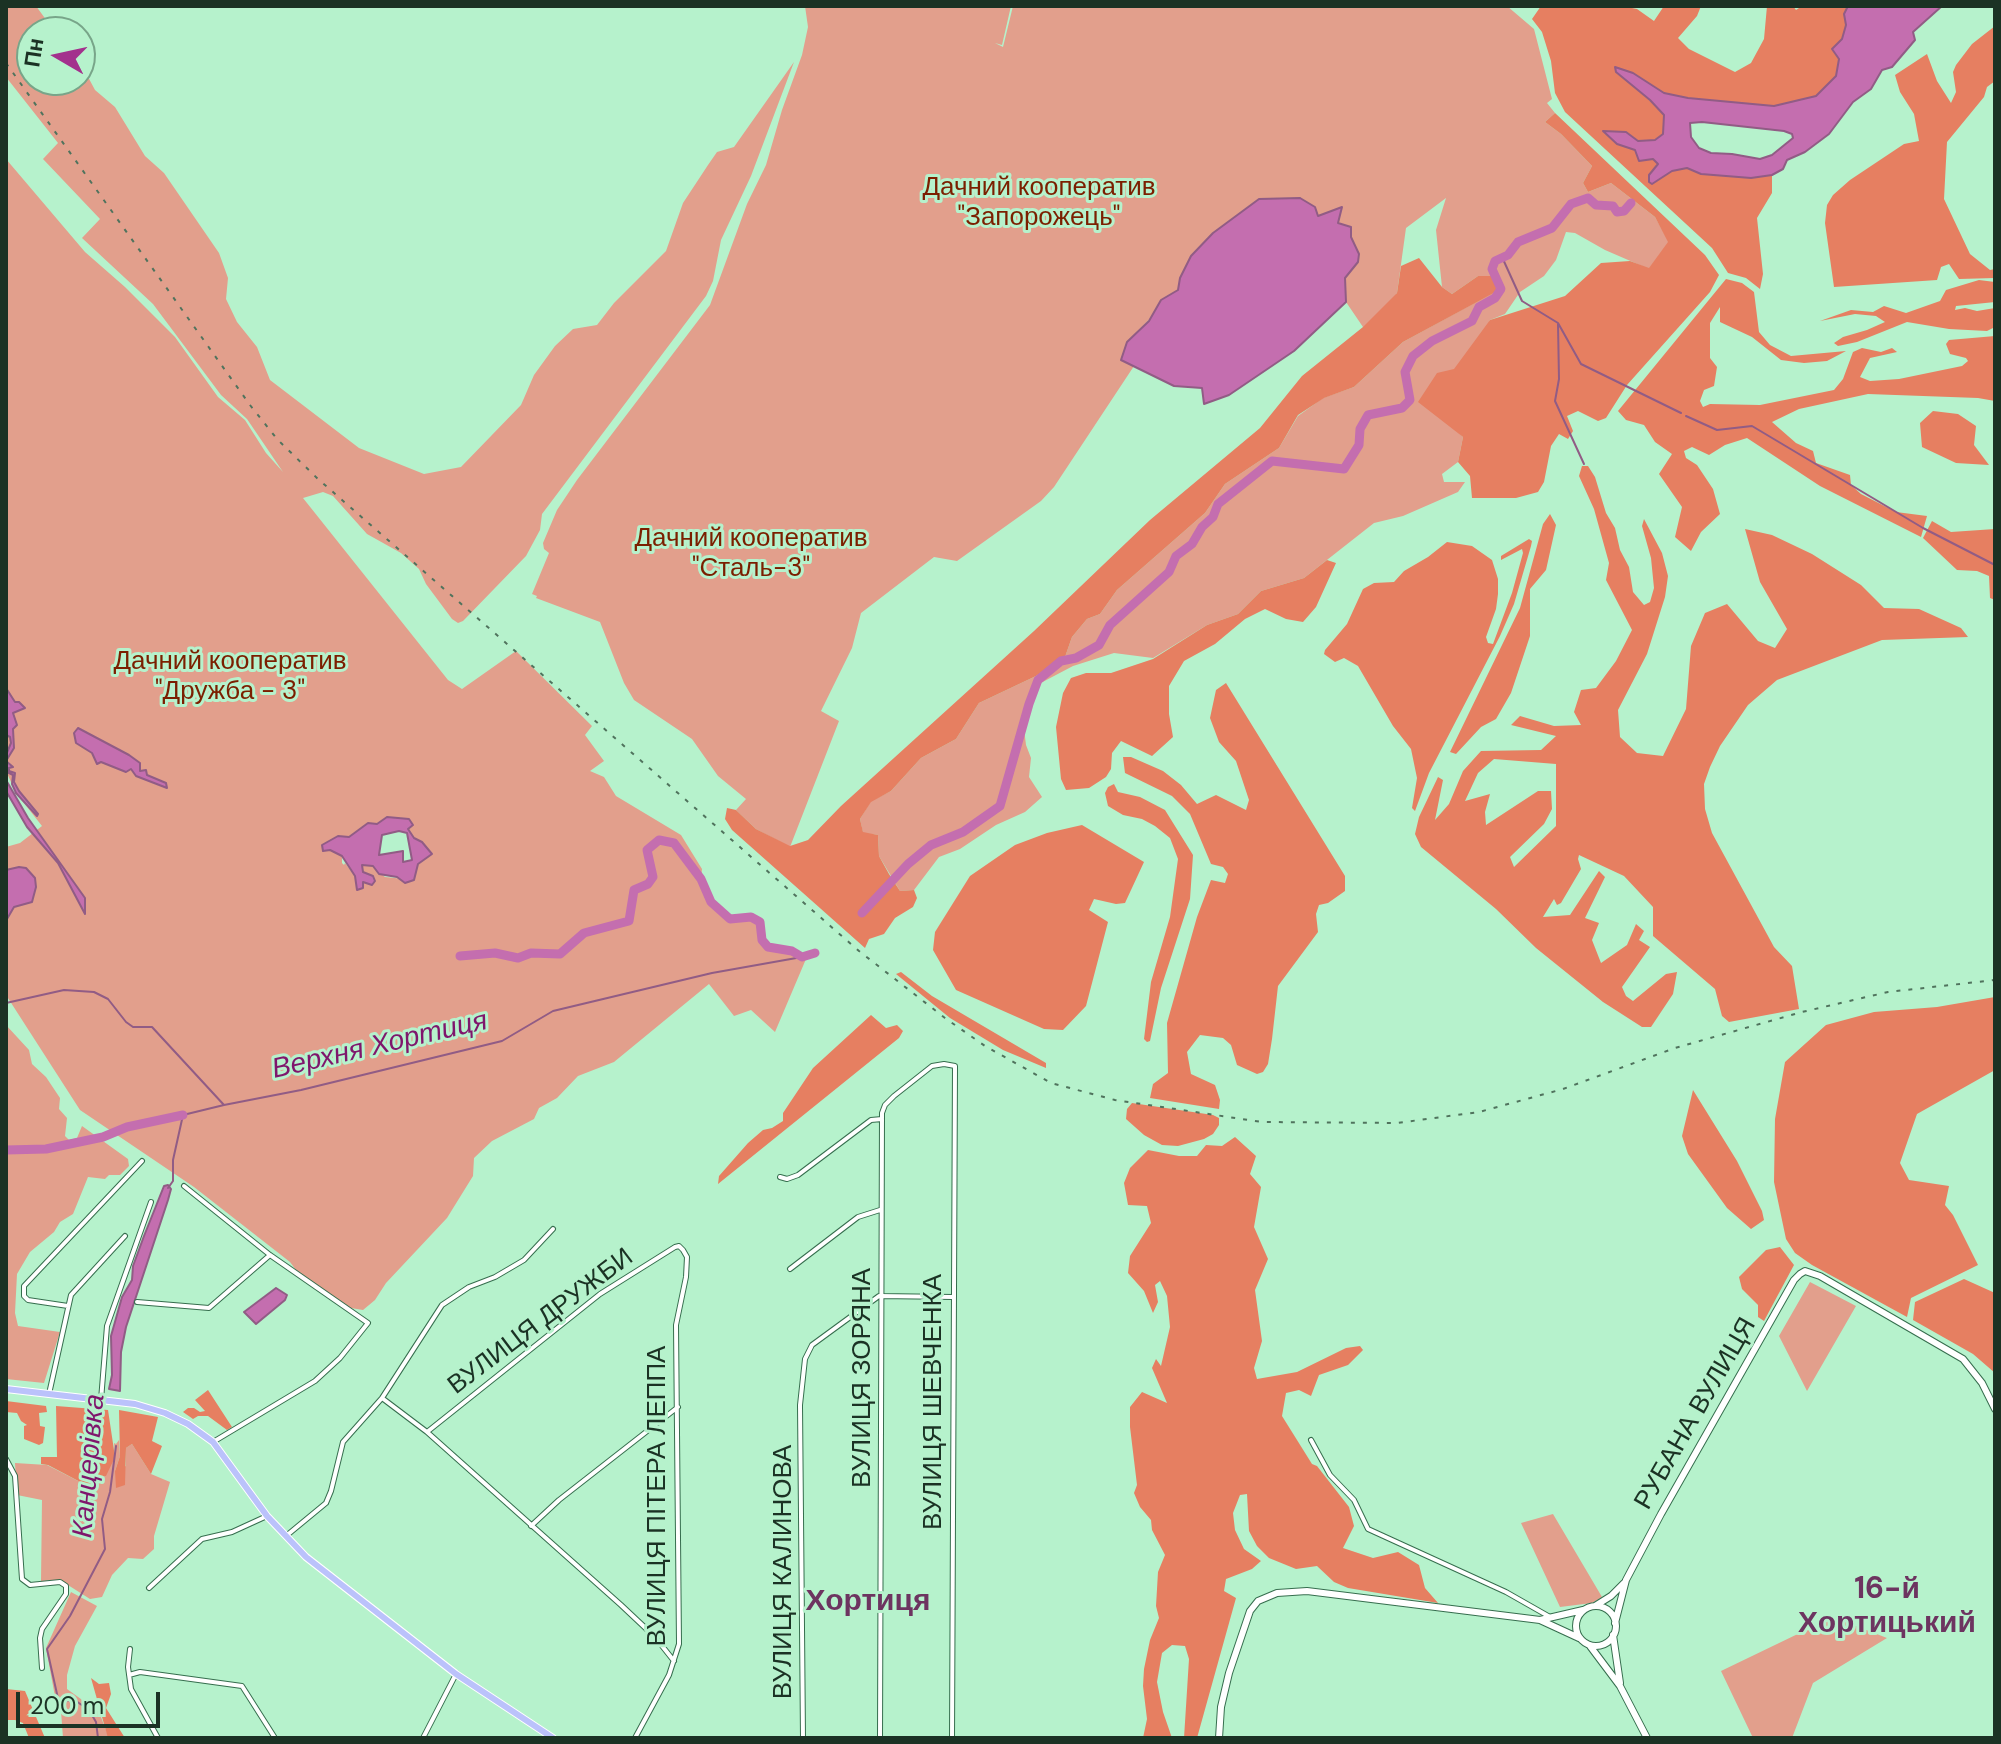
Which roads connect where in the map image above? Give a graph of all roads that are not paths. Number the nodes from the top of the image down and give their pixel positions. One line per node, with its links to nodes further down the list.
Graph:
1 (882, 1119): 3 (street); 6 (street, ВУЛИЦЯ ЗОРЯНА); 13 (street, ВУЛИЦЯ ШЕВЧЕНКА)
2 (142, 1161): 15 (street)
3 (780, 1177)
4 (184, 1186): 10 (street)
5 (151, 1202): 19 (street)
6 (880, 1210): 11 (street); 12 (street, ВУЛИЦЯ ЗОРЯНА)
7 (553, 1229): 18 (street)
8 (125, 1236): 15 (street)
9 (680, 1247): 20 (street, ВУЛИЦЯ ПІТЕРА ЛЕППА); 22 (street, ВУЛИЦЯ ДРУЖБИ)
10 (270, 1255): 14 (street); 24 (street)
11 (790, 1269)
12 (882, 1295): 13 (street); 49 (street, ВУЛИЦЯ КАЛИНОВА); 50 (street, ВУЛИЦЯ ЗОРЯНА)
13 (953, 1297): 51 (street, ВУЛИЦЯ ШЕВЧЕНКА)
14 (137, 1302)
15 (68, 1306): 17 (street)
16 (6, 1389): 17 (main road)
17 (49, 1394): 19 (main road)
18 (382, 1398): 22 (street); 28 (street)
19 (101, 1400): 24 (main road)
20 (678, 1407): 27 (street); 39 (street, ВУЛИЦЯ ПІТЕРА ЛЕППА)
21 (1995, 1409): 29 (street, РУБАНА ВУЛИЦЯ)
22 (427, 1432): 27 (street)
23 (1311, 1440): 32 (street)
24 (213, 1442): 26 (main road)
25 (6, 1459): 40 (street)
26 (267, 1516): 28 (main road); 30 (street)
27 (531, 1526): 39 (street)
28 (285, 1537): 41 (main road)
29 (1626, 1580): 31 (street, РУБАНА ВУЛИЦЯ); 34 (street, РУБАНА ВУЛИЦЯ)
30 (149, 1588)
31 (1591, 1608): 32 (street); 34 (street); 36 (street)
32 (1550, 1617): 33 (street)
33 (1540, 1620): 36 (street); 52 (street)
34 (1615, 1623): 35 (street)
35 (1613, 1635): 37 (street); 43 (street)
36 (1579, 1638): 37 (street)
37 (1590, 1646): 43 (street)
38 (130, 1649): 42 (street)
39 (674, 1662): 48 (street, ВУЛИЦЯ ПІТЕРА ЛЕППА)
40 (42, 1668)
41 (456, 1674): 46 (street); 47 (main road)
42 (129, 1675): 44 (street); 45 (street)
43 (1620, 1686): 53 (street)
44 (158, 1738)
45 (275, 1738)
46 (423, 1738)
47 (553, 1738)
48 (635, 1738)
49 (803, 1738)
50 (880, 1738)
51 (952, 1738)
52 (1219, 1738)
53 (1647, 1738)

